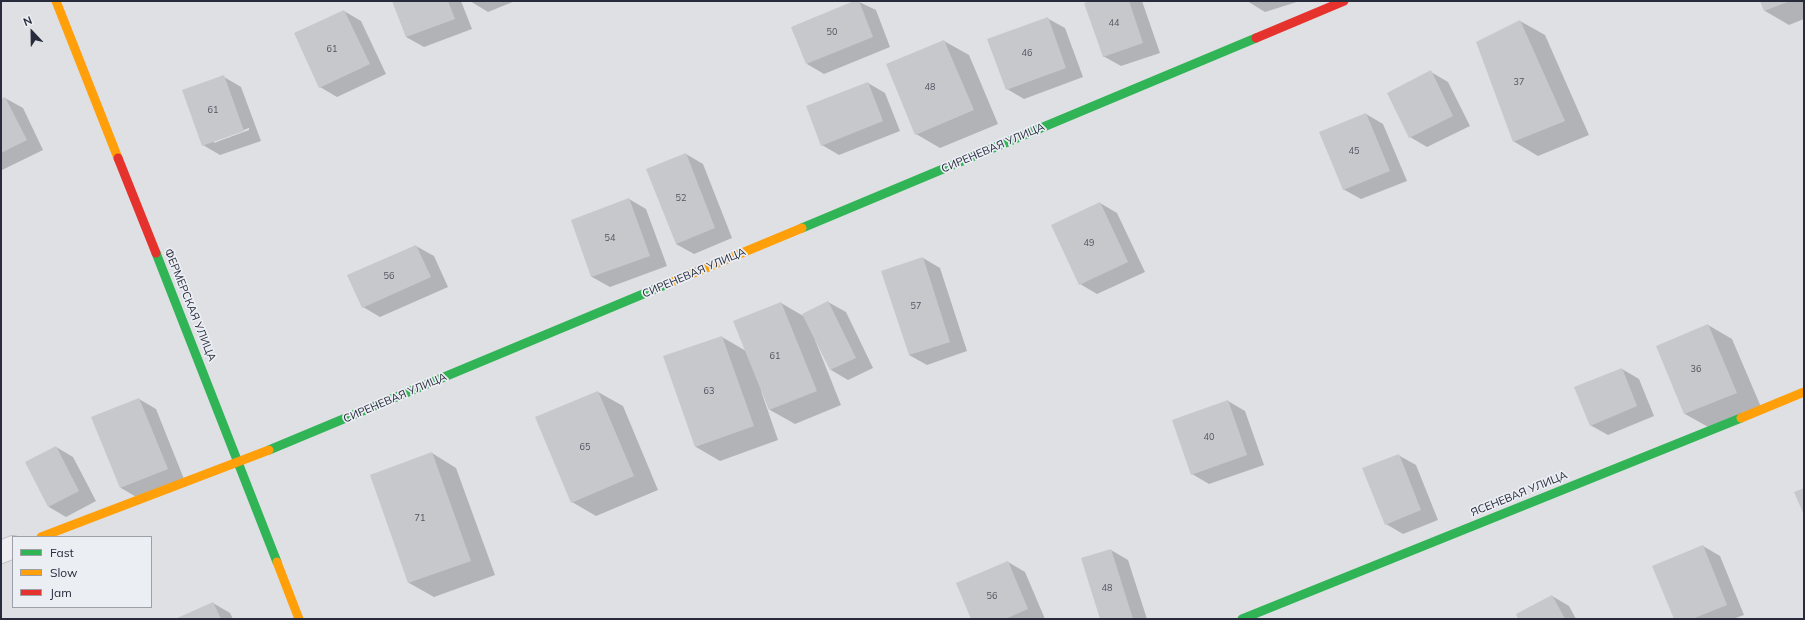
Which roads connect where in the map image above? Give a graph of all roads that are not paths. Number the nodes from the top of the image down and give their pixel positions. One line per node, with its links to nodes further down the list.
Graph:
1 (56, 1): 4 (street, ФЕРМЕРСКАЯ УЛИЦА)
2 (1344, 1): 4 (street, СИРЕНЕВАЯ УЛИЦА)
3 (1804, 392): 9 (street, ЯСЕНЕВАЯ УЛИЦА)
4 (240, 463): 5 (street, СИРЕНЕВАЯ УЛИЦА); 8 (street, ФЕРМЕРСКАЯ УЛИЦА)
5 (44, 536)
6 (12, 547): 7 (street)
7 (1, 552)
8 (299, 619)
9 (1242, 619)

